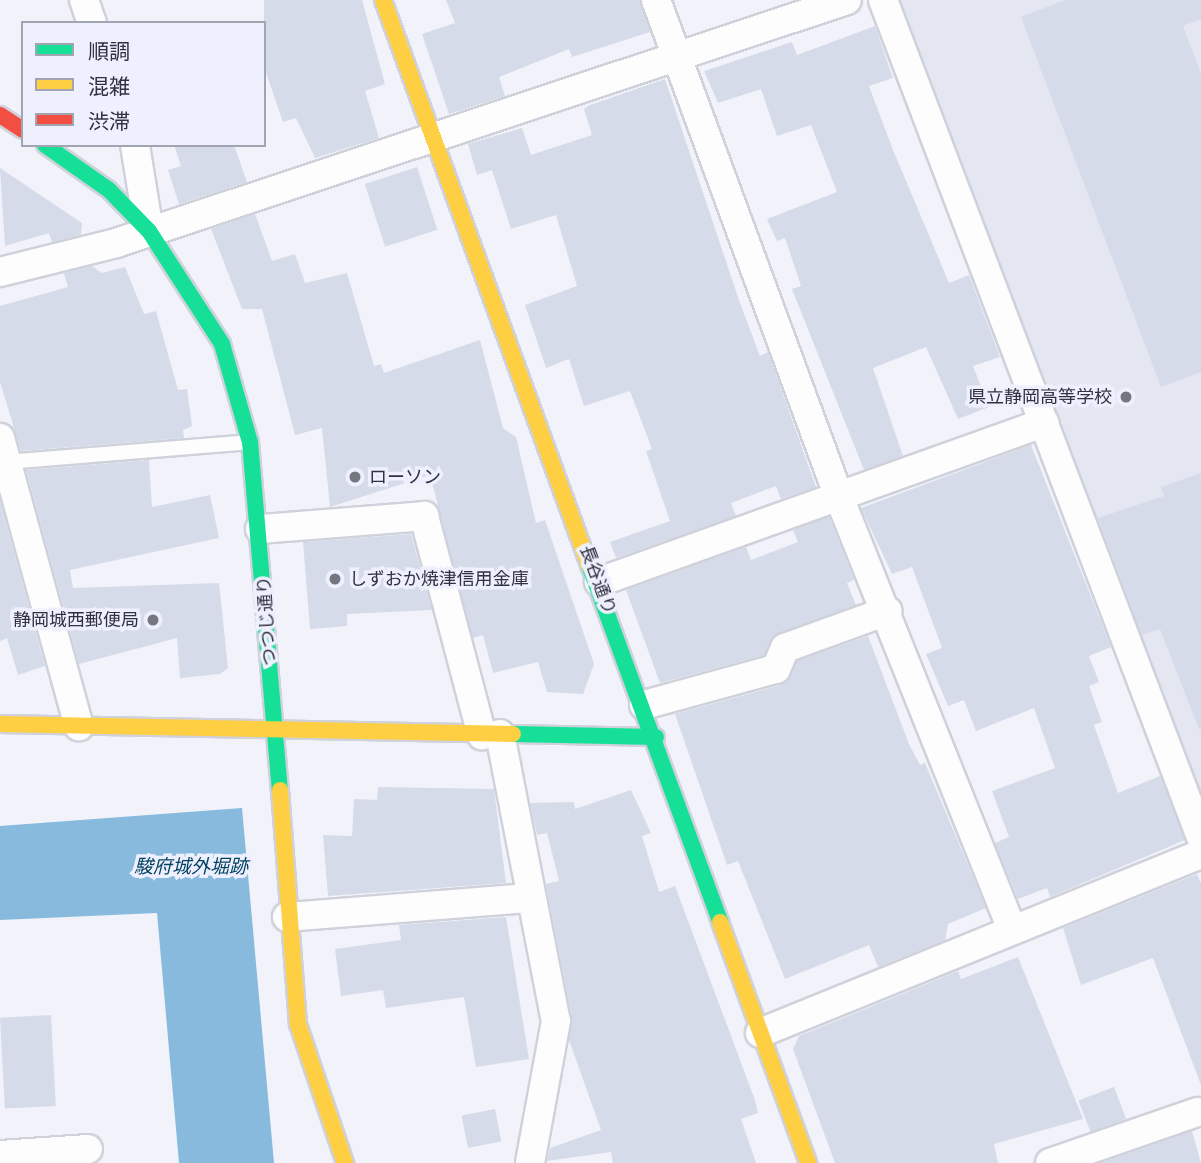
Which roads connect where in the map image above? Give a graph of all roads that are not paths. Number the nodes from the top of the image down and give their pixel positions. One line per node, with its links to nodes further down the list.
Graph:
1 (84, 0): 6 (street)
2 (383, 0): 10 (street, 長谷通り)
3 (656, 0): 7 (street)
4 (847, 0): 7 (street)
5 (883, 0): 15 (street)
6 (91, 21)
7 (673, 59): 10 (street); 18 (street)
8 (0, 115): 9 (street)
9 (21, 129)
10 (430, 141): 13 (street); 20 (street, 長谷通り)
11 (49, 147): 13 (street, つつじ通り)
12 (135, 147): 13 (street)
13 (149, 231): 14 (street); 16 (street, つつじ通り)
14 (0, 272)
15 (1044, 422): 18 (street); 28 (street)
16 (250, 442): 17 (lane); 19 (street, つつじ通り)
17 (3, 450): 24 (street)
18 (839, 497): 20 (street); 21 (street)
19 (260, 529): 25 (street, つつじ通り); 26 (street)
20 (599, 582): 22 (street, 長谷通り)
21 (887, 611): 22 (street); 32 (street)
22 (644, 705): 27 (street, 長谷通り)
23 (0, 724): 24 (street)
24 (79, 726): 25 (street)
25 (275, 734): 26 (street); 31 (street, つつじ通り)
26 (491, 735): 27 (street); 30 (street)
27 (656, 737): 33 (street, 長谷通り)
28 (1201, 837)
29 (1201, 854): 32 (street)
30 (530, 898): 31 (street); 38 (street)
31 (287, 917): 37 (street, つつじ通り)
32 (1012, 930): 33 (street)
33 (760, 1033): 39 (street, 長谷通り)
34 (1198, 1111): 40 (street)
35 (88, 1149): 36 (street)
36 (0, 1154)
37 (345, 1163)
38 (530, 1163)
39 (808, 1163)
40 (1051, 1163)

